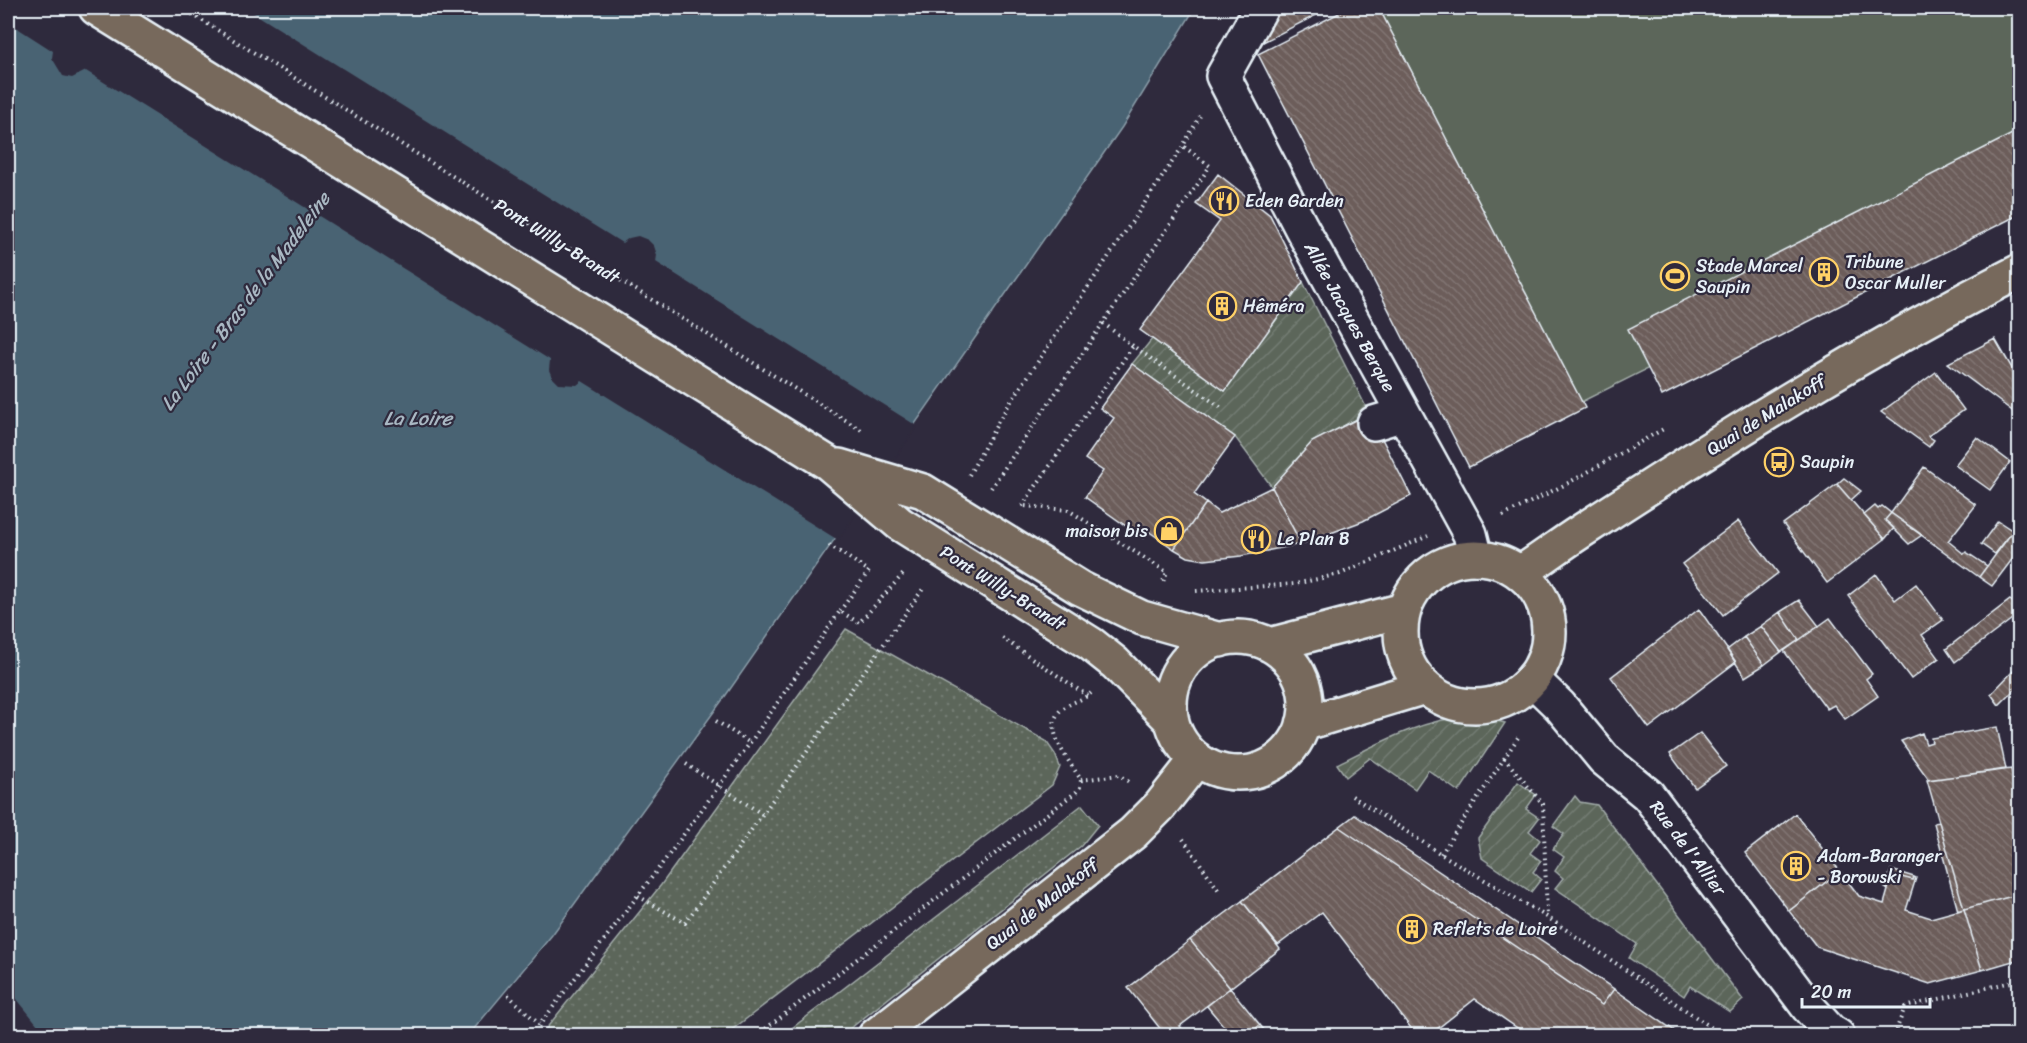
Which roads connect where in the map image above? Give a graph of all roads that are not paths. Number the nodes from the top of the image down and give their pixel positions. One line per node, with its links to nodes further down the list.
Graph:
1 (96, 8): 4 (main road, Pont Willy-Brandt)
2 (1261, 8): 5 (street, Allée Jacques Berque)
3 (2019, 271): 6 (main road, Quai de Malakoff)
4 (828, 463): 8 (main road, Pont Willy-Brandt); 12 (main road, Pont Willy-Brandt)
5 (1473, 546): 6 (main road); 7 (main road)
6 (1520, 573): 10 (main road)
7 (1404, 610): 9 (main road); 11 (main road)
8 (1220, 640): 9 (main road); 12 (main road)
9 (1270, 645): 13 (main road)
10 (1532, 679): 11 (main road); 15 (street, Rue de l'Allier)
11 (1425, 687): 13 (main road)
12 (1171, 720): 14 (main road)
13 (1303, 724): 14 (main road)
14 (1197, 759): 16 (main road, Quai de Malakoff)
15 (1832, 1034)
16 (875, 1035)

